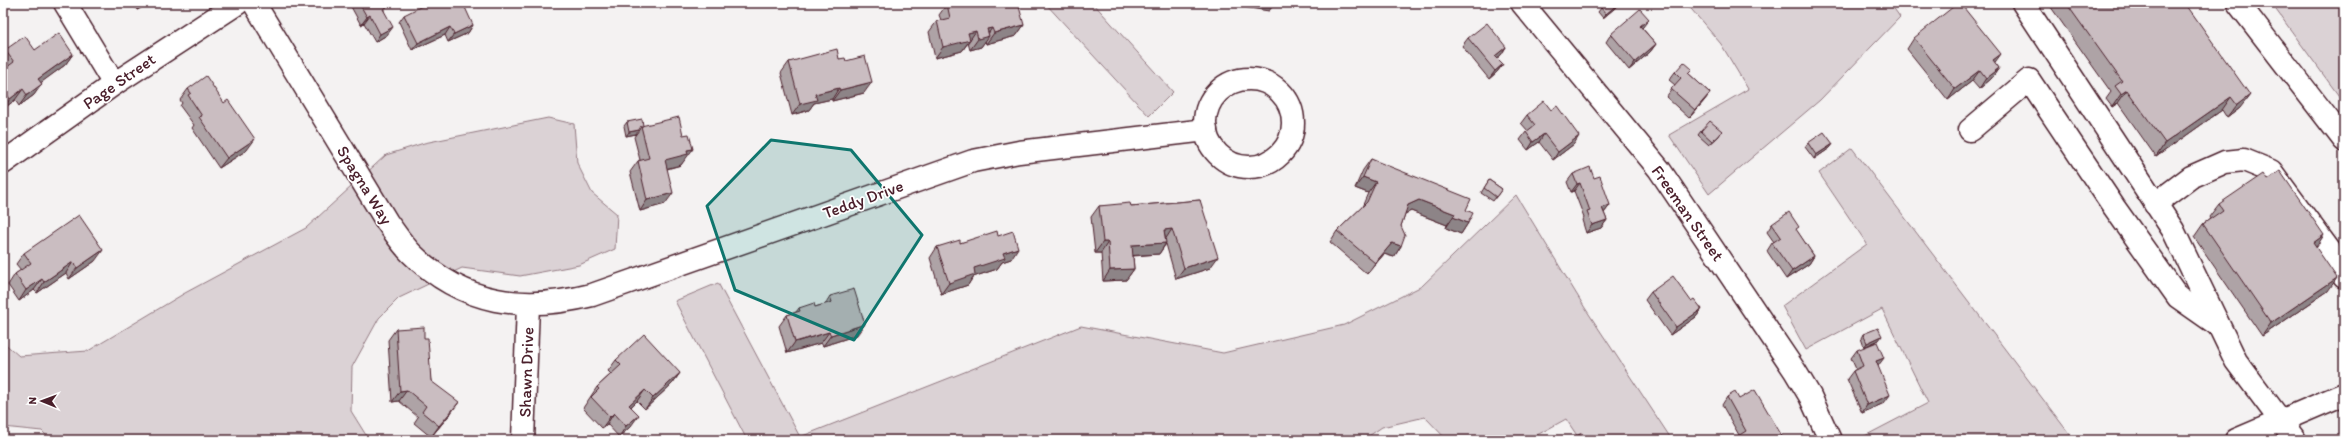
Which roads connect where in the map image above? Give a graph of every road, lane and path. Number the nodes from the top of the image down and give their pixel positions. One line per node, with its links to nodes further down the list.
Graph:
1 (65, 3): 7 (street)
2 (238, 3): 7 (street, Page Street)
3 (254, 3): 14 (street, Spagna Way)
4 (1522, 3): 19 (street, Freeman Street)
5 (2023, 3): 12 (street)
6 (2238, 3): 10 (street)
7 (114, 84): 11 (street, Page Street)
8 (1206, 130): 14 (street, Teddy Drive)
9 (1970, 130): 15 (street)
10 (2344, 140)
11 (3, 163)
12 (2156, 204): 13 (street); 15 (street)
13 (2344, 276)
14 (528, 305): 18 (street, Shawn Drive)
15 (2219, 326): 17 (street)
16 (2344, 394): 17 (street)
17 (2281, 419): 20 (street); 21 (street)
18 (523, 440)
19 (1830, 440)
20 (2236, 440)
21 (2295, 440)

